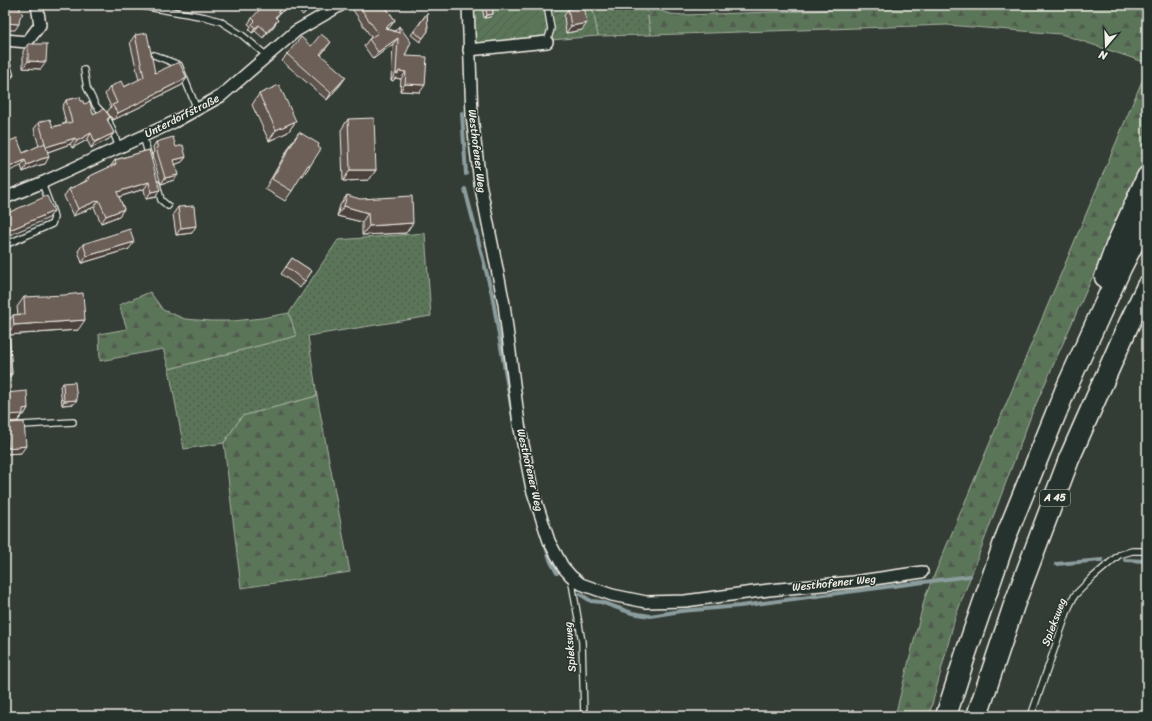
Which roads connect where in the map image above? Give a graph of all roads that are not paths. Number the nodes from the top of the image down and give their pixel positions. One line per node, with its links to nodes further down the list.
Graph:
1 (38, 5): 8 (street)
2 (136, 5): 12 (lane)
3 (341, 5): 12 (street, Unterdorfstraße)
4 (468, 5): 10 (street, Westhofener Weg)
5 (547, 5): 9 (lane)
6 (673, 5): 7 (lane)
7 (700, 5)
8 (5, 40)
9 (547, 42): 10 (street)
10 (469, 50): 31 (street, Westhofener Weg)
11 (154, 55): 14 (lane)
12 (267, 56): 14 (street, Unterdorfstraße)
13 (84, 70): 16 (lane)
14 (197, 109): 15 (street, Unterdorfstraße)
15 (143, 136): 16 (street, Unterdorfstraße); 17 (lane)
16 (119, 147): 20 (street, Unterdorfstraße)
17 (151, 164)
18 (1147, 177): 26 (highway)
19 (155, 178): 22 (lane)
20 (42, 183): 21 (street, Unterdorfstraße); 24 (lane)
21 (5, 198)
22 (168, 206)
23 (1147, 217): 26 (highway, A 45)
24 (5, 245)
25 (1147, 286): 34 (highway, A 45)
26 (1065, 391): 33 (highway, A 45)
27 (74, 422): 28 (lane)
28 (5, 426)
29 (1147, 551): 35 (lane, Spieksweg)
30 (922, 572): 31 (street, Westhofener Weg)
31 (571, 576): 32 (lane, Spieksweg)
32 (584, 716)
33 (946, 716)
34 (977, 716)
35 (1031, 716)

